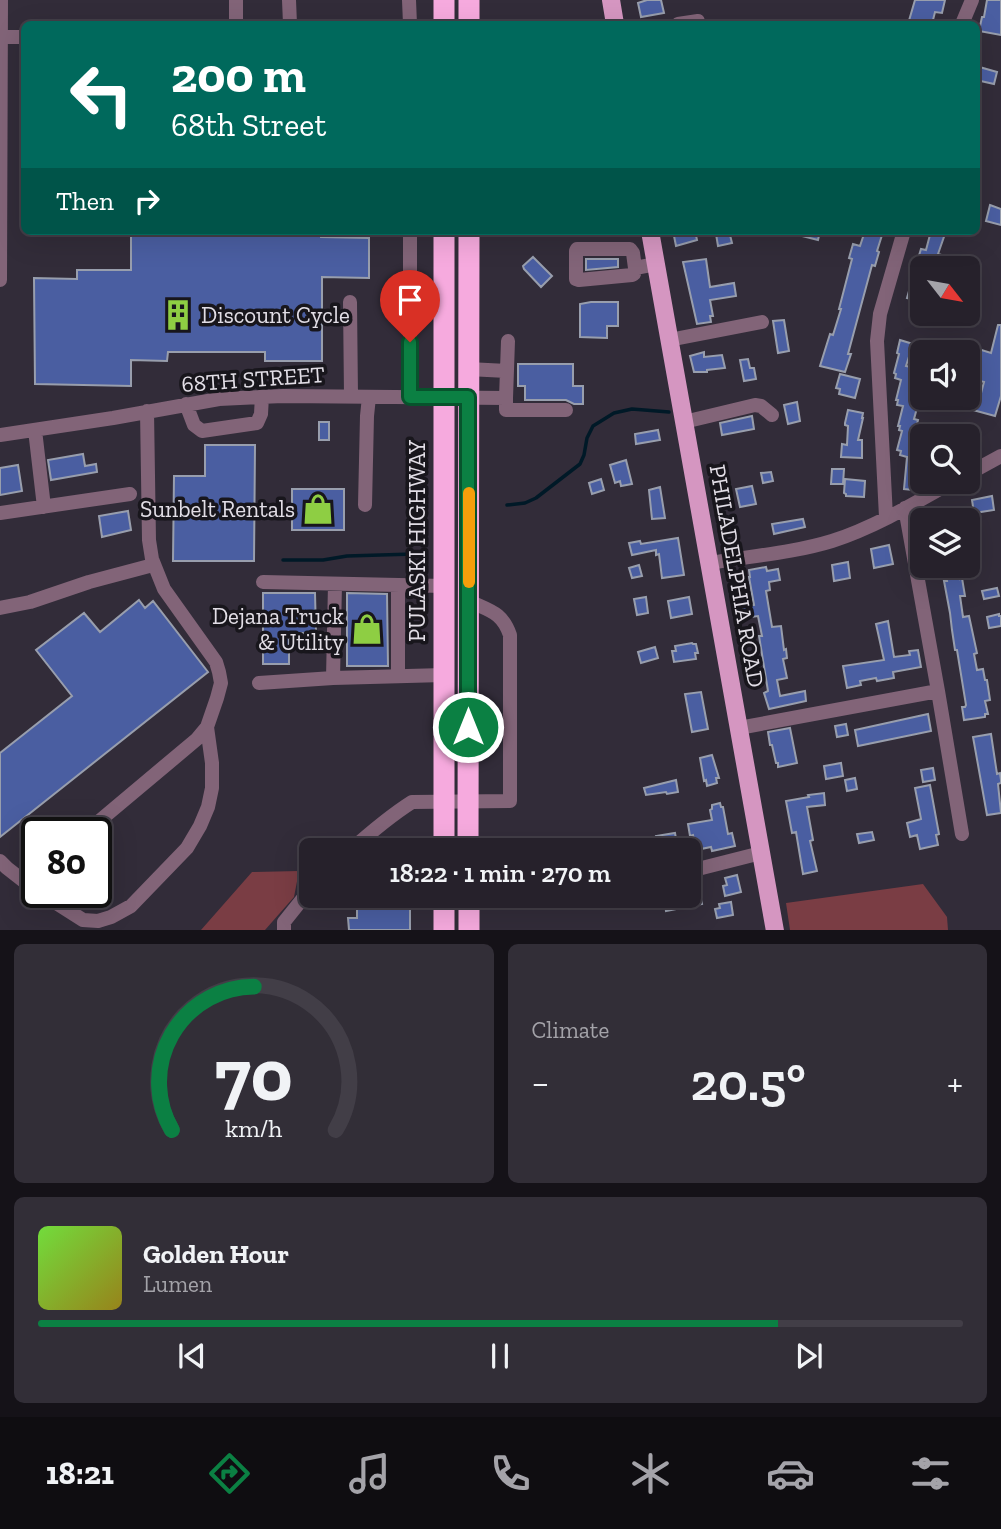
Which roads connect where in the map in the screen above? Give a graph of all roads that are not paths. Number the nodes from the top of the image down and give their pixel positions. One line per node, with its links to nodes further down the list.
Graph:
1 (1, 0): 16 (street)
2 (236, 0): 9 (street)
3 (289, 0): 10 (street)
4 (410, 0): 11 (street)
5 (444, 0): 12 (highway)
6 (469, 0): 13 (highway)
7 (611, 0): 14 (main road)
8 (972, 0): 15 (street)
9 (236, 21)
10 (290, 21)
11 (410, 21)
12 (444, 21)
13 (469, 21)
14 (614, 21)
15 (963, 21)
16 (0, 37): 17 (street); 25 (street)
17 (21, 37)
18 (410, 235): 35 (street)
19 (444, 235): 36 (highway, PULASKI HIGHWAY)
20 (468, 235): 30 (highway)
21 (651, 235): 23 (main road, PHILADELPHIA ROAD)
22 (903, 235): 54 (street)
23 (656, 264): 24 (street); 28 (main road, PHILADELPHIA ROAD)
24 (635, 268)
25 (0, 280)
26 (350, 302): 33 (street)
27 (762, 322): 28 (street)
28 (669, 340): 43 (main road, PHILADELPHIA ROAD)
29 (508, 341): 31 (street)
30 (468, 369): 31 (street); 37 (highway)
31 (507, 371): 38 (street)
32 (262, 396): 33 (street, 68TH STREET); 39 (street, 68TH STREET); 39 (street)
33 (351, 396): 34 (street, 68TH STREET)
34 (369, 397): 35 (street, 68TH STREET); 50 (street)
35 (410, 397): 36 (street, 68TH STREET)
36 (443, 397): 37 (street, 68TH STREET); 60 (highway, PULASKI HIGHWAY)
37 (468, 397): 38 (street, 68TH STREET); 61 (highway)
38 (506, 398): 40 (street)
39 (186, 404): 41 (street, 68TH STREET)
40 (566, 410)
41 (147, 411): 44 (street, 68TH STREET); 56 (street)
42 (772, 415): 43 (street)
43 (684, 422): 55 (main road, PHILADELPHIA ROAD)
44 (35, 430): 45 (street, 68TH STREET); 51 (street)
45 (0, 435)
46 (1001, 456): 47 (street)
47 (980, 467)
48 (930, 494): 52 (street)
49 (130, 495): 51 (street)
50 (365, 505)
51 (44, 507): 53 (street)
52 (905, 508): 54 (street); 67 (street)
53 (0, 513)
54 (886, 517): 55 (street)
55 (710, 563): 69 (main road, PHILADELPHIA ROAD)
56 (153, 565): 62 (street); 68 (street)
57 (263, 582): 58 (street)
58 (335, 584): 59 (street); 65 (street)
59 (398, 585): 60 (street); 64 (street)
60 (444, 586): 63 (highway, PULASKI HIGHWAY)
61 (469, 601): 70 (highway); 70 (street)
62 (0, 608)
63 (444, 675): 64 (street); 71 (highway, PULASKI HIGHWAY)
64 (398, 676): 65 (street)
65 (333, 678): 66 (street)
66 (259, 683)
67 (938, 691): 69 (street); 73 (street)
68 (207, 727): 72 (street); 82 (street)
69 (739, 728): 77 (main road, PHILADELPHIA ROAD)
70 (468, 802): 71 (street); 76 (highway)
71 (444, 803): 74 (street); 75 (highway, PULASKI HIGHWAY)
72 (104, 817)
73 (962, 834)
74 (364, 838)
75 (444, 838)
76 (468, 838)
77 (761, 853): 79 (street); 88 (main road, PHILADELPHIA ROAD)
78 (0, 861): 80 (street)
79 (701, 868)
80 (21, 877)
81 (299, 903): 85 (street)
82 (66, 908)
83 (444, 908): 86 (highway)
84 (468, 908): 87 (highway)
85 (284, 930)
86 (444, 930)
87 (469, 930)
88 (775, 930)

